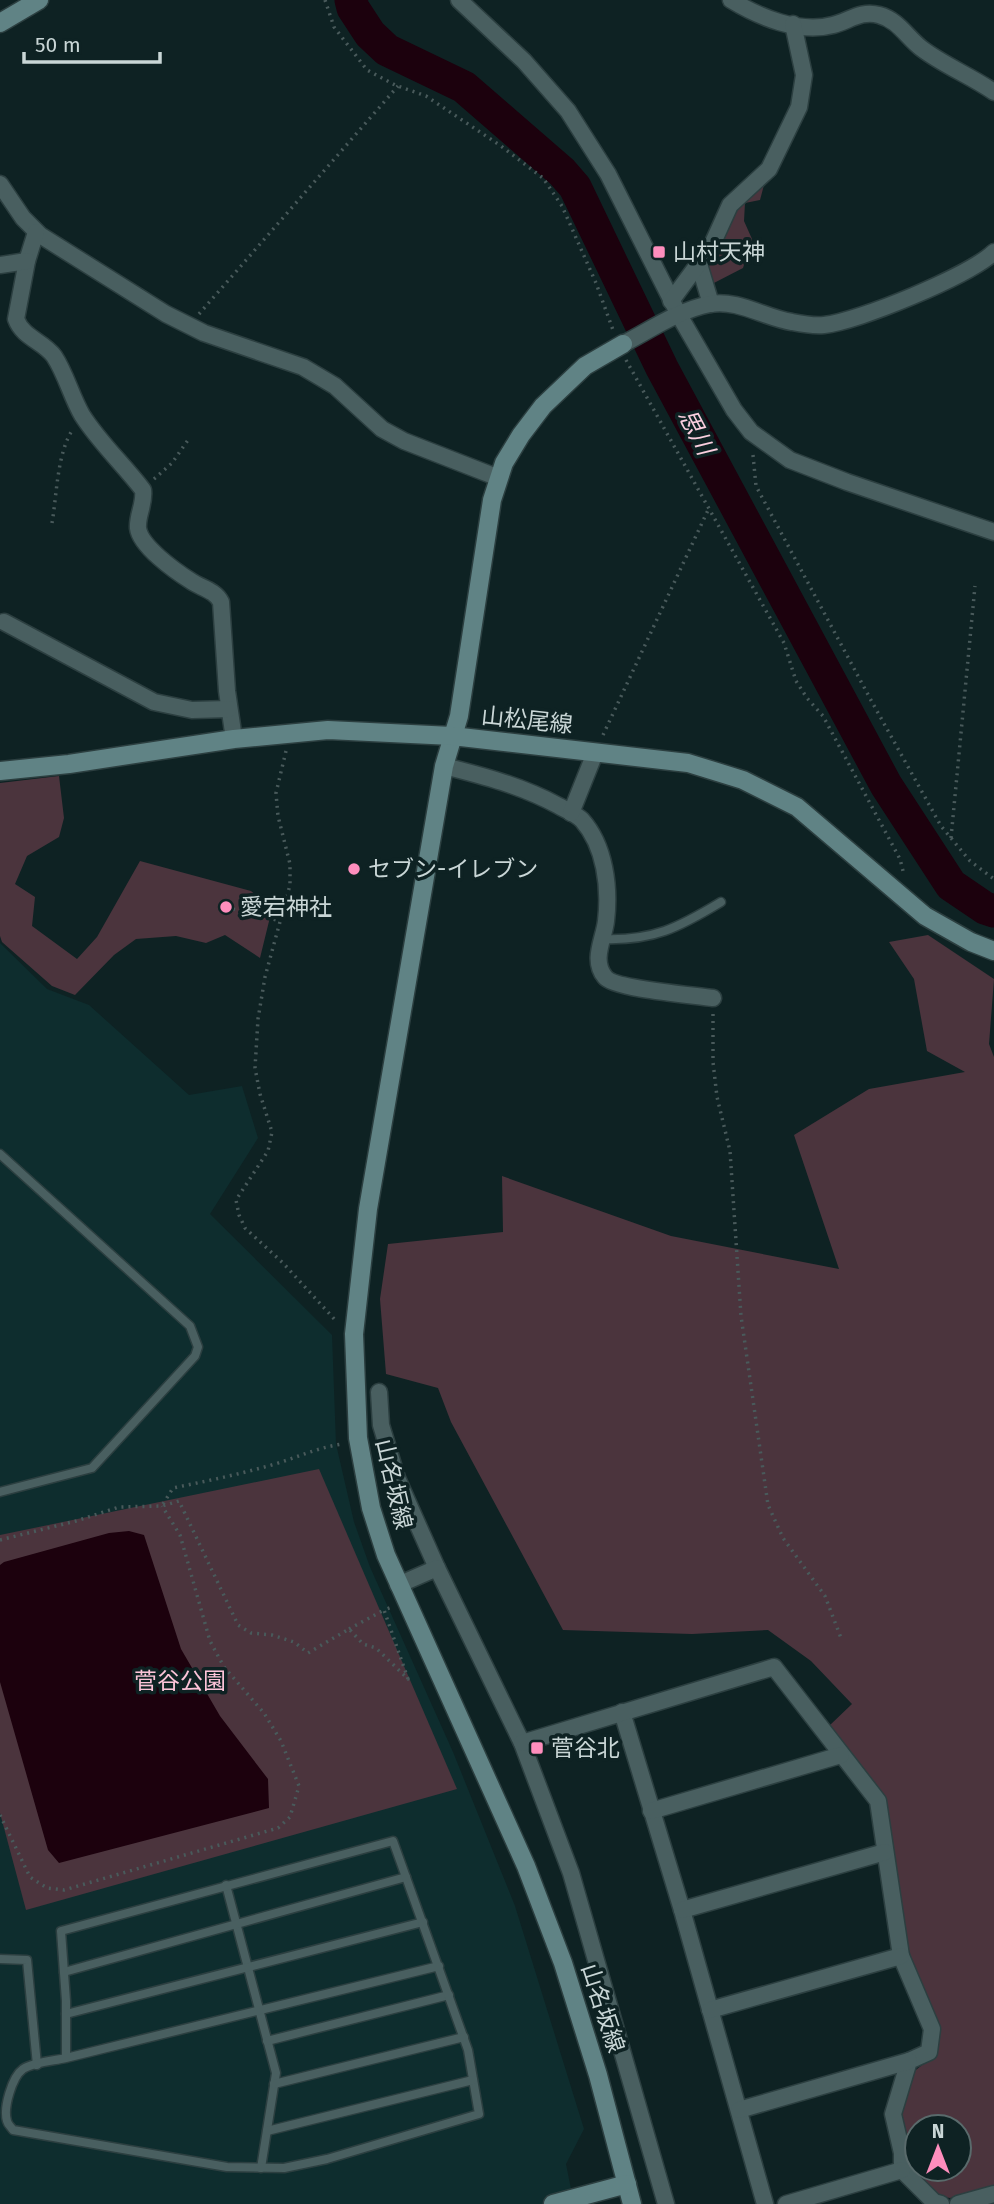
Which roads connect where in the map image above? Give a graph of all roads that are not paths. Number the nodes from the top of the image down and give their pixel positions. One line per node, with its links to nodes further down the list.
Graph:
1 (39, 0): 4 (main road)
2 (459, 0): 14 (street)
3 (731, 0): 5 (street)
4 (0, 23)
5 (793, 24): 6 (street); 11 (street)
6 (994, 92)
7 (0, 184): 8 (street)
8 (36, 232): 10 (street); 16 (street)
9 (994, 252): 13 (street)
10 (27, 261): 12 (street); 19 (street)
11 (699, 264): 13 (street); 14 (street)
12 (0, 265)
13 (711, 304): 14 (street)
14 (671, 312): 15 (street); 17 (street)
15 (621, 345): 16 (main road, 山名坂線)
16 (499, 478): 20 (main road, 山名坂線)
17 (994, 532)
18 (4, 622): 19 (street)
19 (229, 709): 21 (street)
20 (452, 736): 21 (main road, 山松尾線); 22 (main road, 山松尾線); 23 (main road, 山名坂線)
21 (234, 739): 24 (main road, 山松尾線)
22 (595, 753): 25 (street); 28 (main road, 山松尾線)
23 (444, 766): 25 (street); 34 (main road, 山名坂線)
24 (0, 771)
25 (571, 813): 27 (street)
26 (721, 902): 27 (lane)
27 (602, 939): 29 (street)
28 (994, 951)
29 (713, 998)
30 (0, 1154): 32 (lane)
31 (379, 1392): 33 (street)
32 (2, 1489)
33 (437, 1568): 34 (street); 36 (street)
34 (398, 1585): 65 (main road, 山名坂線)
35 (622, 1713): 36 (street); 37 (street); 38 (street)
36 (522, 1743): 69 (street)
37 (841, 1755): 38 (street); 39 (street)
38 (651, 1811): 42 (street)
39 (885, 1852): 42 (street); 45 (street)
40 (406, 1878): 41 (lane); 43 (lane); 44 (lane)
41 (226, 1885): 44 (lane); 49 (lane)
42 (682, 1910): 51 (street)
43 (423, 1922): 47 (lane); 48 (lane)
44 (237, 1926): 48 (lane); 49 (lane)
45 (901, 1956): 51 (street); 57 (street)
46 (0, 1959): 58 (lane)
47 (439, 1966): 50 (lane); 52 (lane)
48 (248, 1969): 52 (lane); 53 (lane)
49 (64, 1972): 53 (lane)
50 (449, 1995): 54 (lane); 55 (lane)
51 (710, 2010): 61 (street)
52 (260, 2012): 55 (lane); 56 (lane)
53 (66, 2014): 56 (lane)
54 (464, 2037): 59 (lane); 60 (lane)
55 (267, 2041): 60 (lane)
56 (66, 2058): 58 (lane)
57 (909, 2061): 61 (street); 64 (street)
58 (37, 2065): 63 (lane)
59 (474, 2080): 62 (lane); 63 (lane)
60 (274, 2084): 62 (lane)
61 (739, 2110): 70 (street)
62 (267, 2131): 63 (lane)
63 (261, 2168)
64 (902, 2170): 71 (street); 72 (street)
65 (627, 2184): 67 (main road); 68 (main road, 山名坂線)
66 (994, 2194): 73 (street)
67 (553, 2204)
68 (632, 2204)
69 (666, 2204)
70 (765, 2204)
71 (786, 2204)
72 (942, 2204)
73 (960, 2204)

